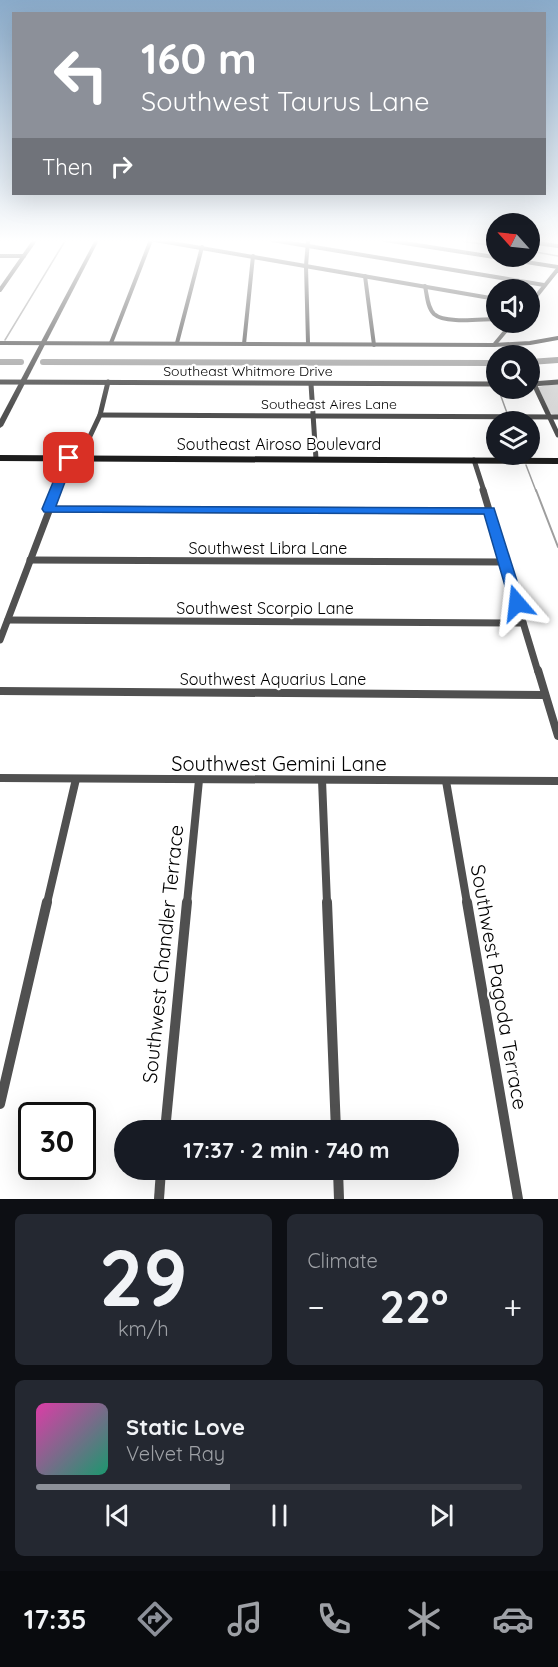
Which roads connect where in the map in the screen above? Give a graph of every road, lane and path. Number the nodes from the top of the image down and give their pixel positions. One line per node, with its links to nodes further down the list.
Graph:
1 (67, 296): 15 (street)
2 (130, 296): 11 (street)
3 (189, 296): 12 (street)
4 (249, 296): 16 (street)
5 (307, 296): 13 (street)
6 (368, 296): 17 (street)
7 (428, 296): 8 (street)
8 (486, 320)
9 (504, 333): 19 (street)
10 (558, 338): 19 (street)
11 (111, 343): 12 (street); 15 (street)
12 (177, 343): 16 (street)
13 (308, 343): 16 (street); 17 (street)
14 (0, 344): 15 (street)
15 (42, 344): 21 (street)
16 (244, 344)
17 (374, 345): 18 (street)
18 (486, 345)
19 (494, 345)
20 (0, 382): 21 (street, Southeast Whitmore Drive)
21 (22, 382): 22 (street, Southeast Whitmore Drive); 28 (street)
22 (108, 382): 25 (street, Southeast Whitmore Drive); 29 (street)
23 (558, 382): 24 (street)
24 (540, 383)
25 (311, 384): 26 (street, Southeast Whitmore Drive); 30 (street)
26 (486, 384)
27 (540, 399): 31 (street)
28 (3, 415): 33 (street)
29 (100, 415): 30 (street, Southeast Aires Lane); 36 (street)
30 (313, 415): 31 (street, Southeast Aires Lane); 40 (street)
31 (549, 417): 32 (street, Southeast Aires Lane); 34 (street)
32 (558, 417)
33 (0, 426)
34 (558, 435)
35 (0, 452): 36 (main road, Southeast Airoso Boulevard)
36 (82, 453): 40 (main road, Southeast Airoso Boulevard)
37 (486, 454): 41 (main road, Southeast Airoso Boulevard)
38 (540, 454): 39 (main road)
39 (558, 455)
40 (316, 456): 41 (main road, Southeast Airoso Boulevard); 43 (main road, Southeast Airoso Boulevard)
41 (433, 457): 44 (main road, Southeast Airoso Boulevard)
42 (0, 458): 43 (main road, Southeast Airoso Boulevard)
43 (69, 458): 46 (street)
44 (474, 460): 45 (main road, Southeast Airoso Boulevard); 47 (street)
45 (558, 460)
46 (48, 509): 47 (street); 48 (street)
47 (489, 511): 49 (street)
48 (30, 560): 49 (street, Southwest Libra Lane); 50 (street)
49 (505, 562): 51 (street)
50 (8, 620): 51 (street, Southwest Scorpio Lane); 52 (street)
51 (523, 623): 54 (street)
52 (0, 640)
53 (0, 691): 54 (street, Southwest Aquarius Lane)
54 (545, 695): 55 (street)
55 (558, 736)
56 (0, 778): 57 (street, Southwest Gemini Lane)
57 (76, 779): 58 (street, Southwest Gemini Lane); 62 (street)
58 (199, 780): 59 (street, Southwest Gemini Lane); 63 (street, Southwest Chandler Terrace)
59 (322, 780): 60 (street, Southwest Gemini Lane); 64 (street)
60 (446, 781): 61 (street, Southwest Gemini Lane); 69 (street, Southwest Pagoda Terrace)
61 (558, 781)
62 (0, 1104)
63 (166, 1120)
64 (336, 1120)
65 (160, 1180): 67 (street)
66 (338, 1180): 68 (street)
67 (159, 1199)
68 (339, 1199)
69 (518, 1199)

